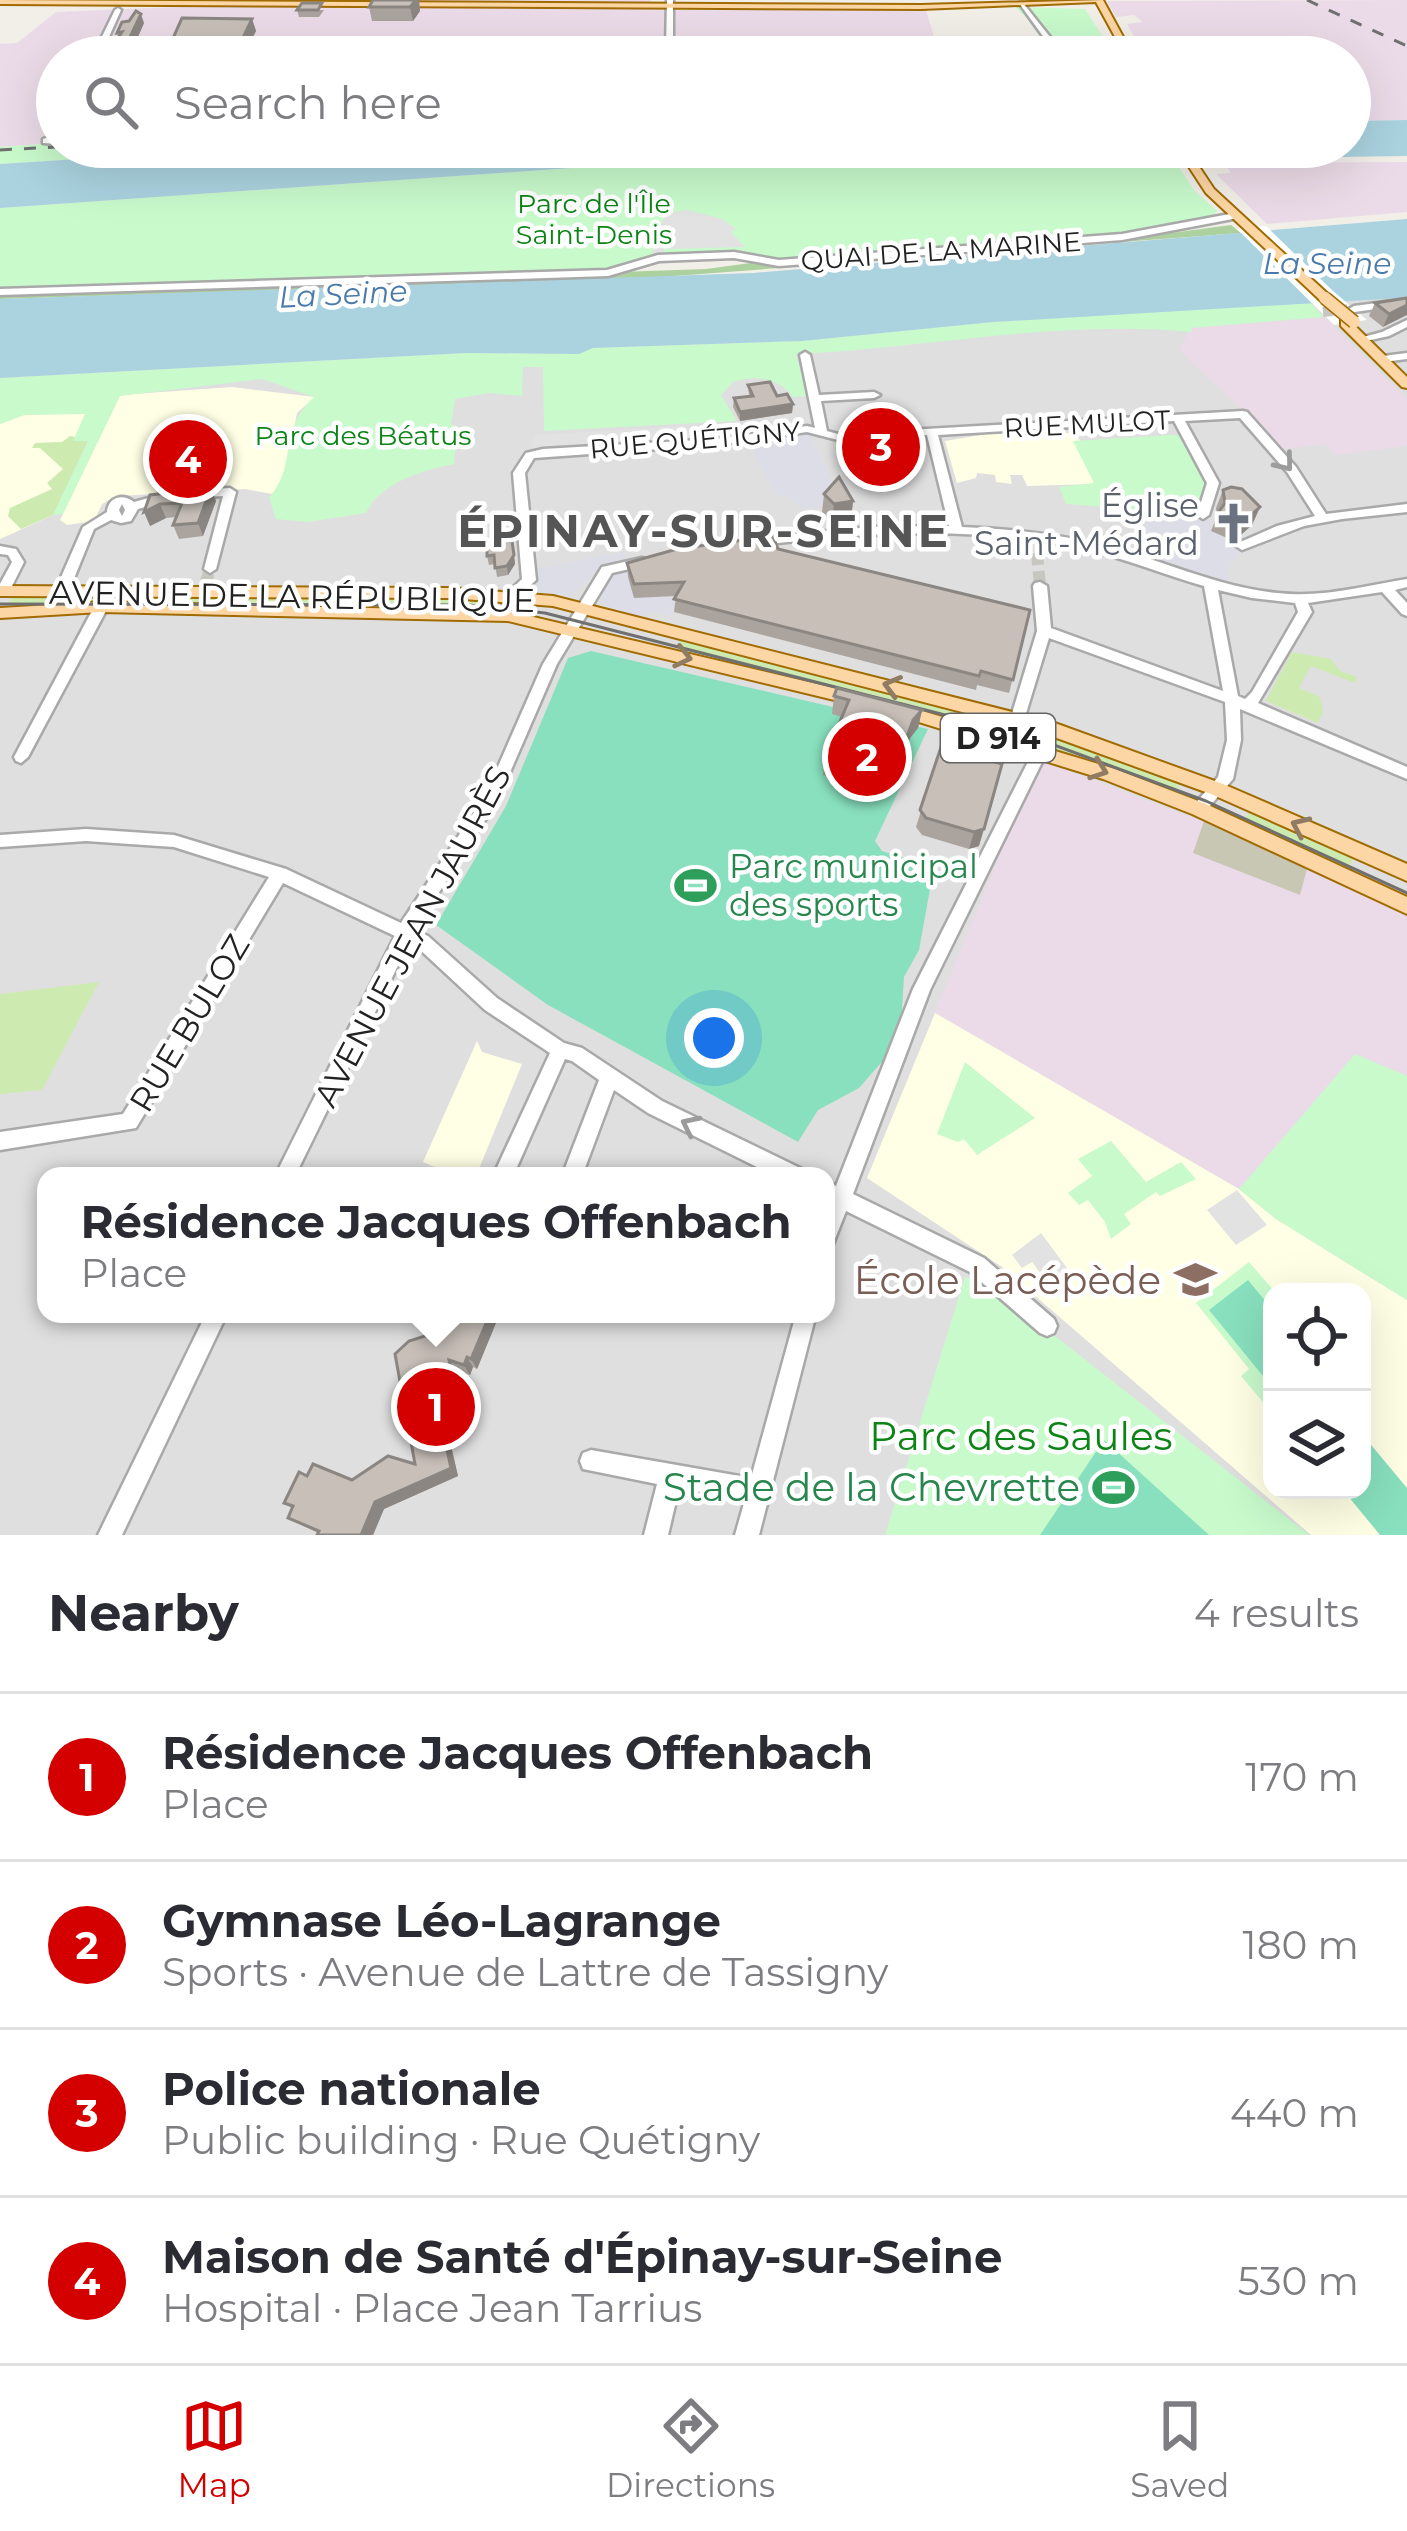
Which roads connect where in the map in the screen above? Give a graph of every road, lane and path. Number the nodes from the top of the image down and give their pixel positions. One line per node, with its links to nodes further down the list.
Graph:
1 (1095, 0): 5 (main road); 8 (main road); 11 (main road); 12 (main road)
2 (140, 2): 3 (main road); 9 (main road)
3 (351, 3): 4 (main road)
4 (671, 3): 10 (main road); 14 (street)
5 (1040, 3): 7 (main road); 8 (main road)
6 (0, 4): 9 (main road)
7 (1021, 4): 10 (main road); 15 (street)
8 (1063, 4): 11 (main road)
9 (113, 5): 13 (street)
10 (974, 6)
11 (1099, 12): 12 (main road)
12 (1108, 22): 16 (main road)
13 (103, 36)
14 (670, 36)
15 (1046, 36)
16 (1117, 36)
17 (1194, 168): 18 (main road)
18 (1247, 221): 19 (street, QUAI DE LA MARINE); 21 (main road, bridge)
19 (0, 292)
20 (1407, 302): 21 (street)
21 (1351, 318): 23 (main road)
22 (1407, 322): 23 (street)
23 (1366, 338): 25 (main road)
24 (805, 356): 29 (street)
25 (1394, 358): 26 (main road); 27 (main road)
26 (1407, 373)
27 (1407, 384)
28 (874, 395): 29 (street)
29 (817, 398): 31 (street)
30 (1178, 418): 32 (street, RUE MULOT); 34 (street); 35 (street, RUE MULOT, one-way to 35)
31 (822, 432): 32 (street, RUE QUÉTIGNY); 48 (street, RUE QUÉTIGNY)
32 (932, 433): 36 (street)
33 (1407, 508): 35 (street)
34 (1203, 515)
35 (1321, 516): 38 (street)
36 (957, 532): 37 (street); 43 (street)
37 (741, 544)
38 (1242, 546)
39 (0, 550): 47 (street)
40 (659, 559): 51 (street, AVENUE JEAN JAURÈS)
41 (206, 582): 46 (main road, AVENUE DE LA RÉPUBLIQUE / D 914); 46 (street); 48 (main road, AVENUE DE LA RÉPUBLIQUE / D 914)
42 (1407, 584): 45 (street)
43 (1210, 585): 49 (street); 57 (street)
44 (1040, 586): 56 (street)
45 (1385, 587): 49 (street); 52 (street)
46 (62, 590): 47 (main road, AVENUE DE LA RÉPUBLIQUE / D 914)
47 (2, 591)
48 (511, 596): 51 (main road, AVENUE DE LA RÉPUBLIQUE / D 914); 54 (street)
49 (1300, 598): 57 (street)
50 (101, 607): 53 (main road, AVENUE DE LA RÉPUBLIQUE / D 914); 54 (main road, AVENUE DE LA RÉPUBLIQUE / D 914); 60 (street)
51 (583, 607): 55 (street, AVENUE JEAN JAURÈS); 58 (main road, D 914, one-way to 51)
52 (1405, 609)
53 (0, 613)
54 (508, 616): 55 (main road, AVENUE DE LA RÉPUBLIQUE / D 914)
55 (569, 630): 59 (main road, D 914, one-way to 59); 68 (street, AVENUE JEAN JAURÈS)
56 (1044, 631): 57 (street); 58 (street)
57 (1238, 704): 61 (street); 62 (street)
58 (1017, 720): 62 (main road, D 914)
59 (1041, 750): 63 (main road, D 914, one-way to 63); 76 (street)
60 (20, 758)
61 (1407, 773)
62 (1217, 789): 63 (street); 65 (main road, D 914, one-way to 62)
63 (1199, 809): 67 (main road, D 914)
64 (0, 841): 66 (street)
65 (1407, 873)
66 (280, 874): 68 (street); 71 (street, RUE BULOZ)
67 (1407, 906)
68 (406, 932): 69 (street); 72 (street, AVENUE JEAN JAURÈS)
69 (560, 1050): 70 (street); 73 (street)
70 (610, 1076): 74 (street); 75 (street, one-way to 70)
71 (0, 1141)
72 (289, 1167)
73 (507, 1167)
74 (575, 1167)
75 (777, 1167)
76 (835, 1189)
77 (835, 1195): 80 (street)
78 (213, 1323): 84 (street)
79 (804, 1323): 83 (street)
80 (1047, 1326)
81 (591, 1461): 82 (street)
82 (671, 1474): 83 (street); 85 (street)
83 (759, 1491): 86 (street)
84 (110, 1535)
85 (656, 1535)
86 (747, 1535)

